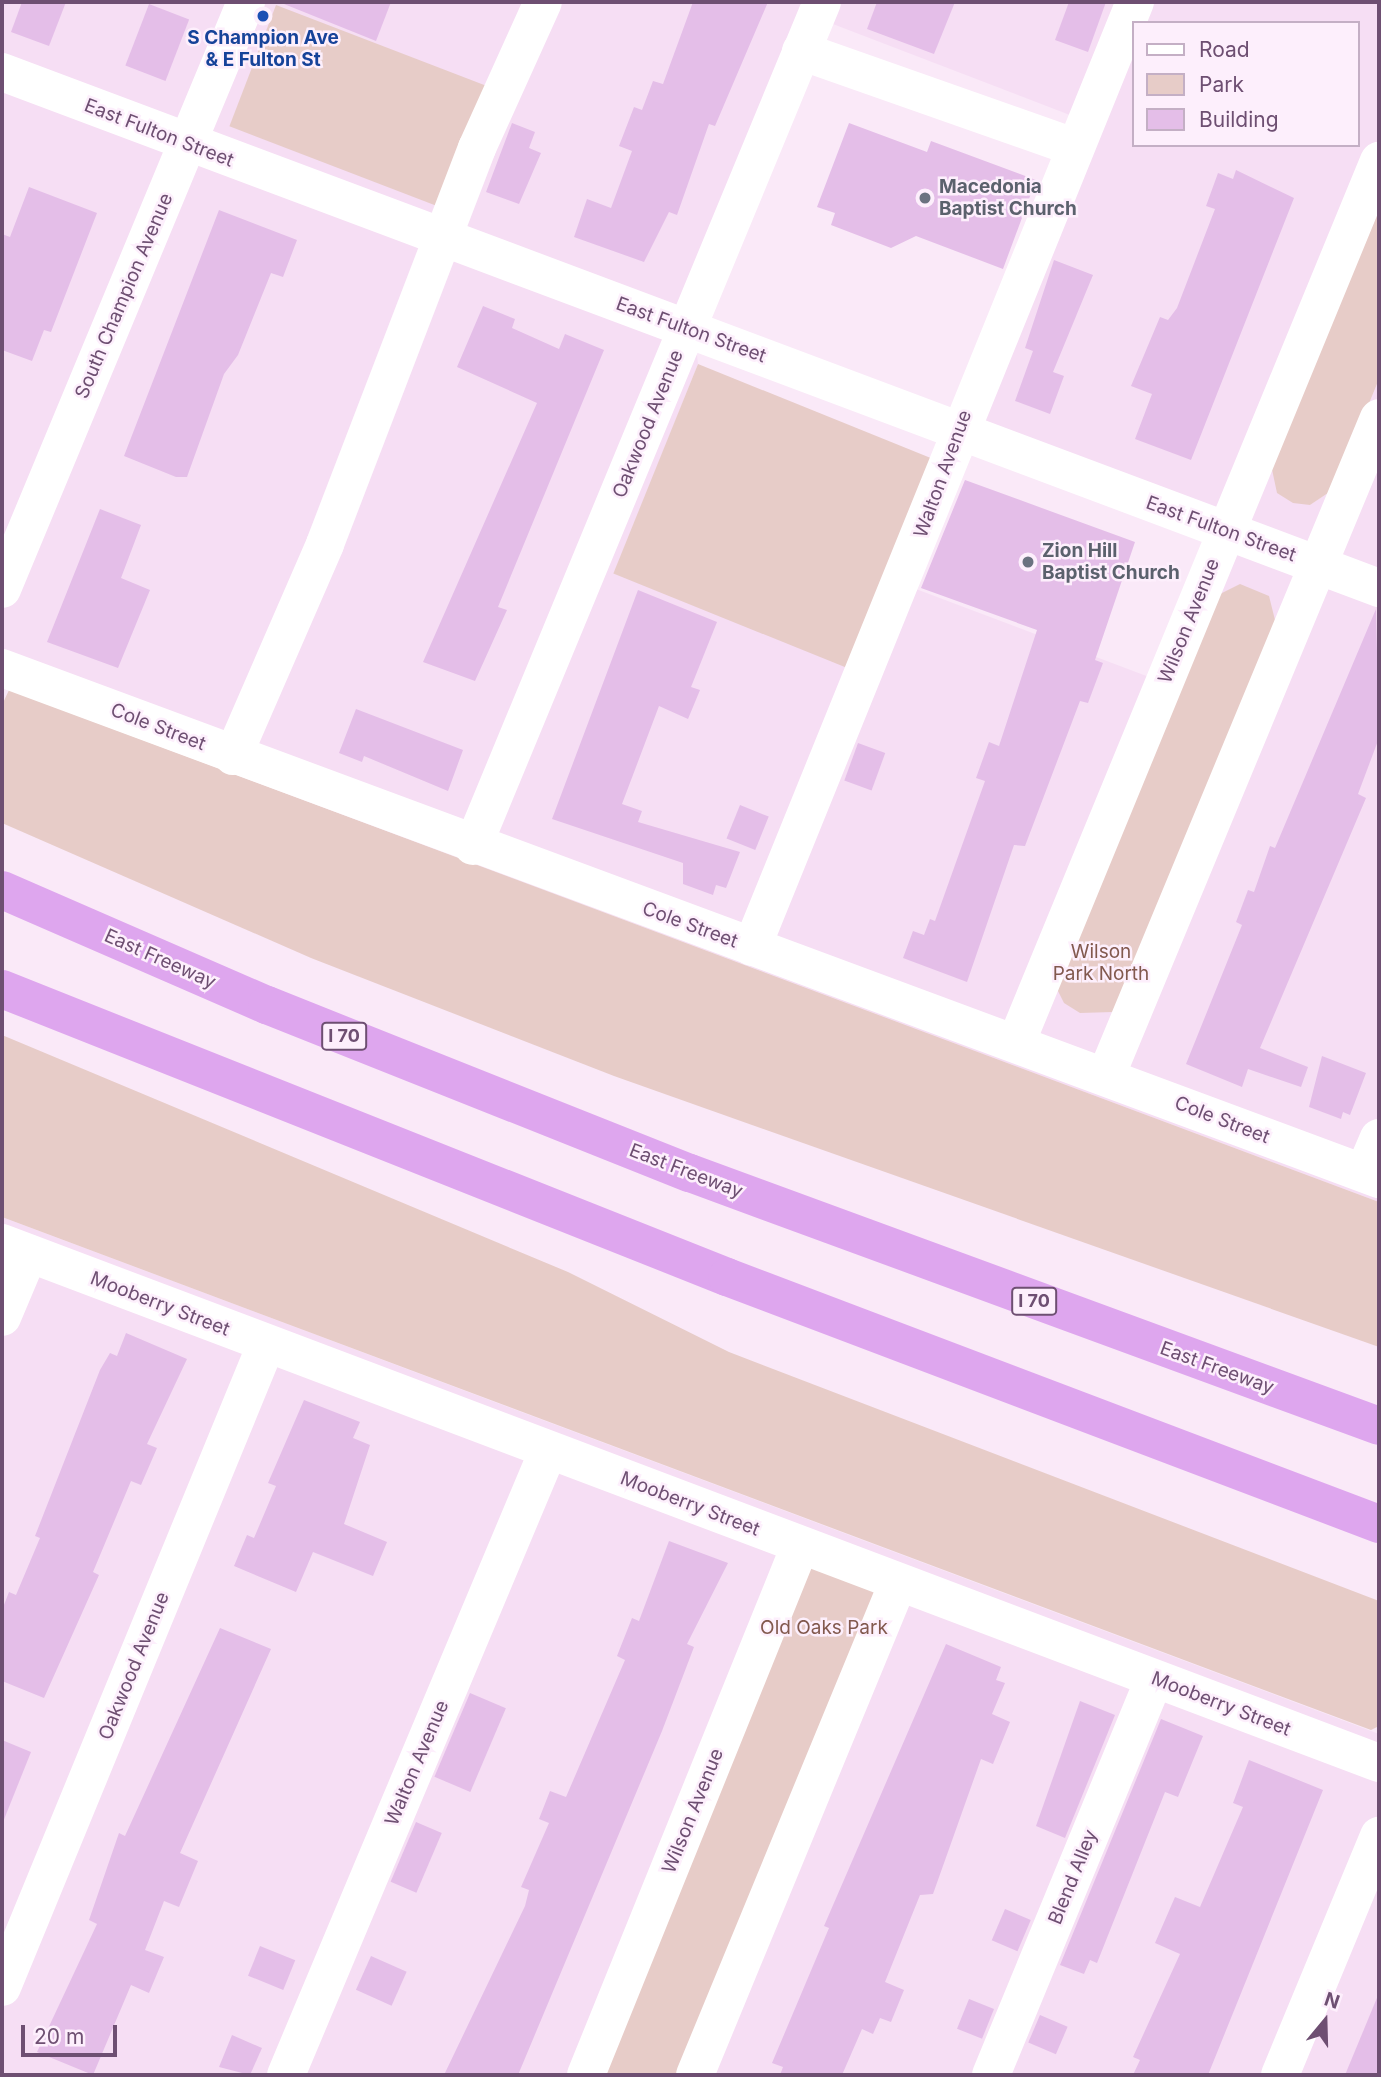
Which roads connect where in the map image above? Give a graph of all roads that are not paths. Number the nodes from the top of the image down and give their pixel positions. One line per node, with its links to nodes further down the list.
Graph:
1 (246, 2): 7 (street, South Champion Avenue)
2 (543, 2): 10 (street)
3 (821, 2): 5 (street, Oakwood Avenue)
4 (1135, 2): 8 (street, Walton Avenue)
5 (801, 51): 8 (street); 11 (street, Oakwood Avenue)
6 (2, 72): 7 (street, East Fulton Street)
7 (188, 144): 10 (street, East Fulton Street); 17 (street, South Champion Avenue)
8 (1073, 147): 13 (street, Walton Avenue)
9 (1379, 161): 14 (street, Wilson Avenue)
10 (442, 238): 11 (street, East Fulton Street); 19 (street)
11 (687, 329): 13 (street, East Fulton Street); 20 (street, Oakwood Avenue)
12 (1379, 418): 15 (street)
13 (961, 430): 14 (street, East Fulton Street); 22 (street, Walton Avenue)
14 (1226, 531): 15 (street, East Fulton Street); 24 (street, Wilson Avenue)
15 (1318, 564): 16 (street, East Fulton Street); 25 (street)
16 (1379, 588)
17 (2, 589)
18 (2, 668): 19 (street, Cole Street)
19 (233, 756): 20 (street, Cole Street)
20 (473, 846): 22 (street, Cole Street)
21 (2, 890): 31 (highway, East Freeway / I 70)
22 (752, 947): 24 (street, Cole Street)
23 (2, 989): 33 (highway)
24 (1016, 1043): 25 (street, Cole Street)
25 (1106, 1076): 27 (street, Cole Street)
26 (1379, 1138): 27 (street)
27 (1372, 1176)
28 (15, 1248): 29 (street); 30 (street, Mooberry Street)
29 (2, 1317)
30 (267, 1345): 32 (street, Mooberry Street); 41 (street, Oakwood Avenue)
31 (1379, 1426)
32 (548, 1451): 35 (street, Mooberry Street); 42 (street, Walton Avenue)
33 (1335, 1507): 34 (highway); 36 (highway)
34 (1379, 1524)
35 (800, 1546): 37 (street, Mooberry Street); 43 (street, Wilson Avenue)
36 (1379, 1546)
37 (898, 1583): 38 (street, Mooberry Street); 44 (street)
38 (1154, 1679): 39 (street, Mooberry Street); 45 (street, Blend Alley)
39 (1379, 1763)
40 (1379, 1836): 46 (street)
41 (2, 1987)
42 (286, 2075)
43 (586, 2075)
44 (695, 2075)
45 (991, 2075)
46 (1280, 2075)

